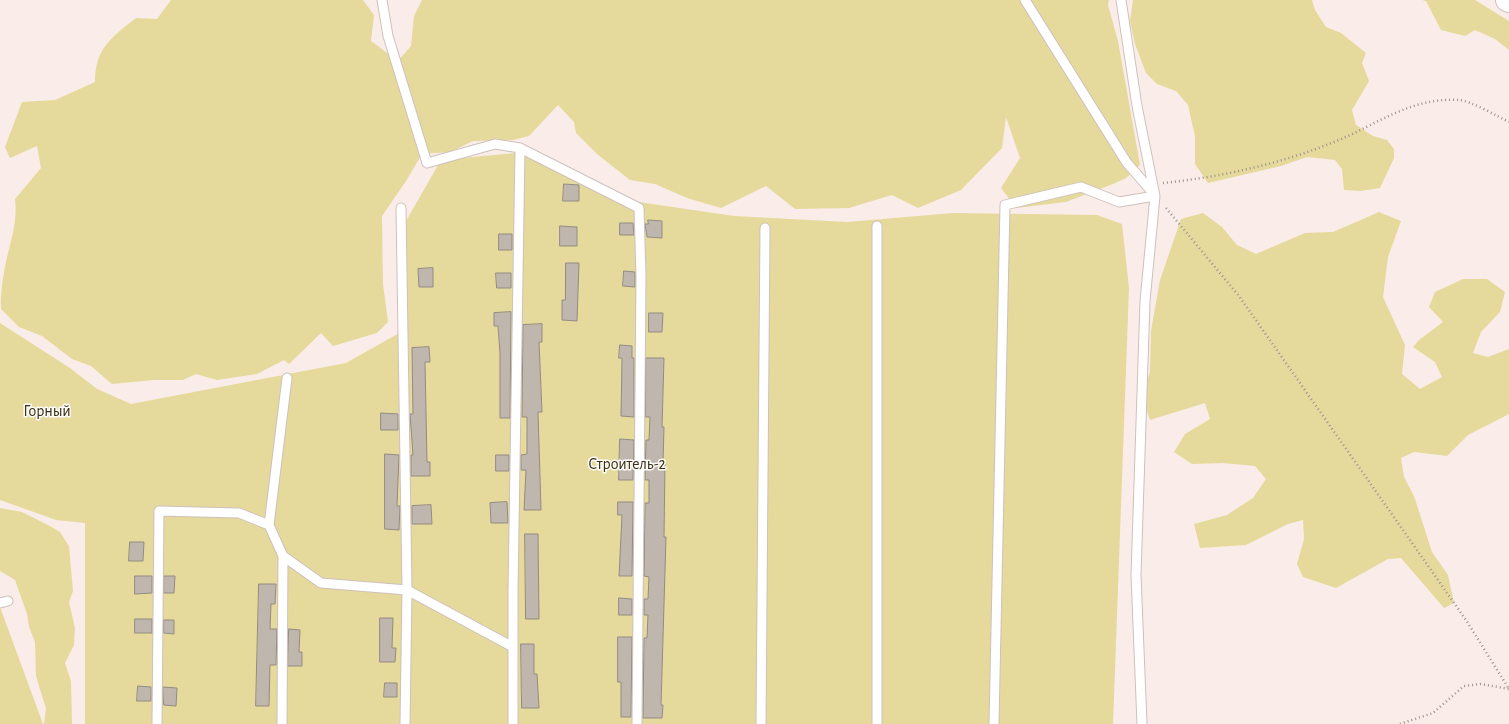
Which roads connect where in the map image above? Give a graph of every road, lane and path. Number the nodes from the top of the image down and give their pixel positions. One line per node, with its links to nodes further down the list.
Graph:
1 (1025, 0): 7 (lane)
2 (1121, 0): 6 (lane)
3 (383, 1): 5 (lane)
4 (1509, 122): 6 (path)
5 (520, 148): 15 (lane); 21 (lane)
6 (1153, 184): 7 (lane)
7 (1155, 196): 16 (path); 24 (lane); 25 (lane)
8 (401, 208): 14 (lane)
9 (877, 226): 23 (lane)
10 (765, 228): 22 (lane)
11 (287, 378): 12 (lane)
12 (269, 525): 13 (lane); 17 (lane)
13 (283, 556): 14 (lane); 18 (lane)
14 (407, 590): 15 (lane); 19 (lane)
15 (513, 647): 20 (lane)
16 (1509, 689): 26 (path)
17 (157, 724)
18 (282, 724)
19 (405, 724)
20 (513, 724)
21 (637, 724)
22 (760, 724)
23 (877, 724)
24 (994, 724)
25 (1142, 724)
26 (1400, 724)

